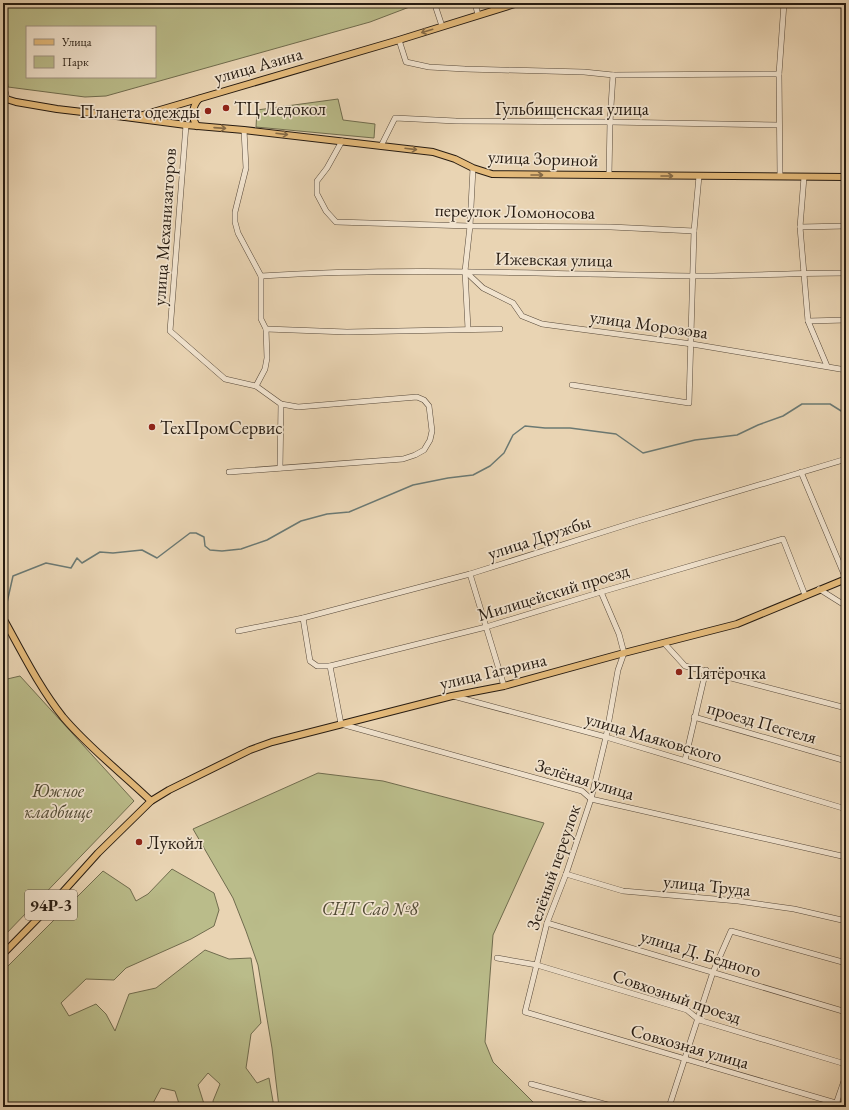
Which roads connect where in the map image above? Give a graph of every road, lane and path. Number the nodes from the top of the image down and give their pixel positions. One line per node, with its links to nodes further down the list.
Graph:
1 (436, 3): 6 (street)
2 (475, 3): 5 (street)
3 (518, 3): 5 (main road, улица Азина)
4 (784, 3): 8 (street)
5 (478, 15): 6 (main road, улица Азина)
6 (442, 26): 7 (main road, улица Азина, one-way to 7)
7 (399, 40): 9 (street); 12 (main road, улица Азина)
8 (779, 74): 9 (street); 16 (street)
9 (613, 75): 14 (street)
10 (3, 82): 11 (street)
11 (5, 98): 13 (main road, улица Азина)
12 (199, 98): 13 (main road, улица Азина); 17 (main road)
13 (125, 117): 15 (main road, улица Зориной)
14 (610, 122): 16 (street, Гульбищенская улица); 20 (street, Гульбищенская улица); 22 (street)
15 (186, 125): 17 (main road, улица Зориной); 45 (street, улица Механизаторов)
16 (779, 125): 24 (street)
17 (197, 126): 18 (main road, улица Зориной, one-way to 18)
18 (244, 130): 19 (main road, улица Зориной, one-way to 19); 34 (street)
19 (342, 141): 20 (main road, улица Зориной); 27 (street, переулок Ломоносова)
20 (381, 146): 21 (main road, улица Зориной, one-way to 21)
21 (473, 168): 22 (main road, улица Зориной, one-way to 22); 27 (street)
22 (609, 175): 23 (main road, улица Зориной, one-way to 23)
23 (699, 176): 24 (main road, улица Зориной); 30 (street)
24 (780, 176): 25 (main road, улица Зориной)
25 (804, 177): 26 (main road, улица Зориной); 29 (street)
26 (846, 177)
27 (470, 226): 30 (street, переулок Ломоносова); 31 (street)
28 (846, 226): 29 (street)
29 (800, 227): 32 (street)
30 (694, 231): 35 (street)
31 (465, 271): 34 (street, Ижевская улица); 35 (street, Ижевская улица); 39 (street); 41 (street, улица Морозова)
32 (804, 273): 33 (street, Ижевская улица); 35 (street, Ижевская улица); 37 (street)
33 (846, 273)
34 (261, 276): 38 (street)
35 (693, 276): 41 (street)
36 (846, 320): 37 (street)
37 (808, 322): 42 (street)
38 (266, 329): 39 (street); 45 (street)
39 (468, 329): 40 (street)
40 (500, 329)
41 (692, 344): 42 (street, улица Морозова); 44 (street)
42 (827, 366): 43 (street, улица Морозова)
43 (846, 370)
44 (572, 385)
45 (256, 386): 46 (street)
46 (281, 404): 48 (street); 48 (street)
47 (846, 458): 50 (street, улица Дружбы)
48 (280, 468): 49 (street)
49 (229, 472)
50 (801, 472): 51 (street, улица Дружбы); 52 (street)
51 (470, 574): 58 (street, улица Дружбы); 59 (street)
52 (846, 579): 53 (main road, улица Гагарина)
53 (819, 589): 55 (main road, улица Гагарина); 56 (street)
54 (602, 592): 55 (street, Милицейский проезд); 59 (street, Милицейский проезд); 62 (street)
55 (805, 595): 61 (main road, улица Гагарина)
56 (846, 606)
57 (3, 618): 74 (main road)
58 (303, 618): 60 (street, улица Дружбы); 63 (street)
59 (486, 627): 63 (street, Милицейский проезд); 65 (street)
60 (238, 631)
61 (664, 643): 62 (main road, улица Гагарина); 64 (street)
62 (624, 653): 65 (main road, улица Гагарина); 70 (street, Зелёный переулок)
63 (330, 666): 69 (street)
64 (706, 670): 67 (street); 68 (street)
65 (504, 686): 66 (main road, улица Гагарина)
66 (452, 696): 69 (main road, улица Гагарина); 70 (street, улица Маяковского)
67 (846, 708)
68 (694, 717): 71 (street); 72 (street, проезд Пестеля)
69 (341, 724): 73 (street, Зелёная улица); 74 (main road, улица Гагарина)
70 (606, 737): 71 (street, улица Маяковского); 73 (street, Зелёный переулок)
71 (685, 760): 75 (street, улица Маяковского)
72 (846, 761)
73 (591, 799): 76 (street, Зелёная улица); 77 (street, Зелёный переулок)
74 (151, 801): 80 (main road, 94Р-3)
75 (846, 809)
76 (846, 858)
77 (566, 874): 78 (street, улица Труда); 79 (street, Зелёный переулок)
78 (846, 921)
79 (547, 923): 83 (street, Зелёный переулок); 84 (street, улица Д. Бедного)
80 (3, 954)
81 (497, 958): 83 (street, Совхозный проезд)
82 (846, 963): 84 (street)
83 (537, 965): 85 (street, Зелёный переулок); 87 (street, Совхозный проезд)
84 (714, 972): 86 (street, улица Д. Бедного); 87 (street)
85 (525, 1012): 88 (street, Совхозная улица)
86 (846, 1012)
87 (699, 1020): 88 (street); 89 (street, Совхозный проезд)
88 (686, 1059): 92 (street, Совхозная улица); 95 (street)
89 (846, 1061)
90 (846, 1075): 92 (street)
91 (531, 1084): 94 (street)
92 (836, 1105): 93 (street, Совхозная улица)
93 (846, 1106)
94 (615, 1107)
95 (670, 1107)

